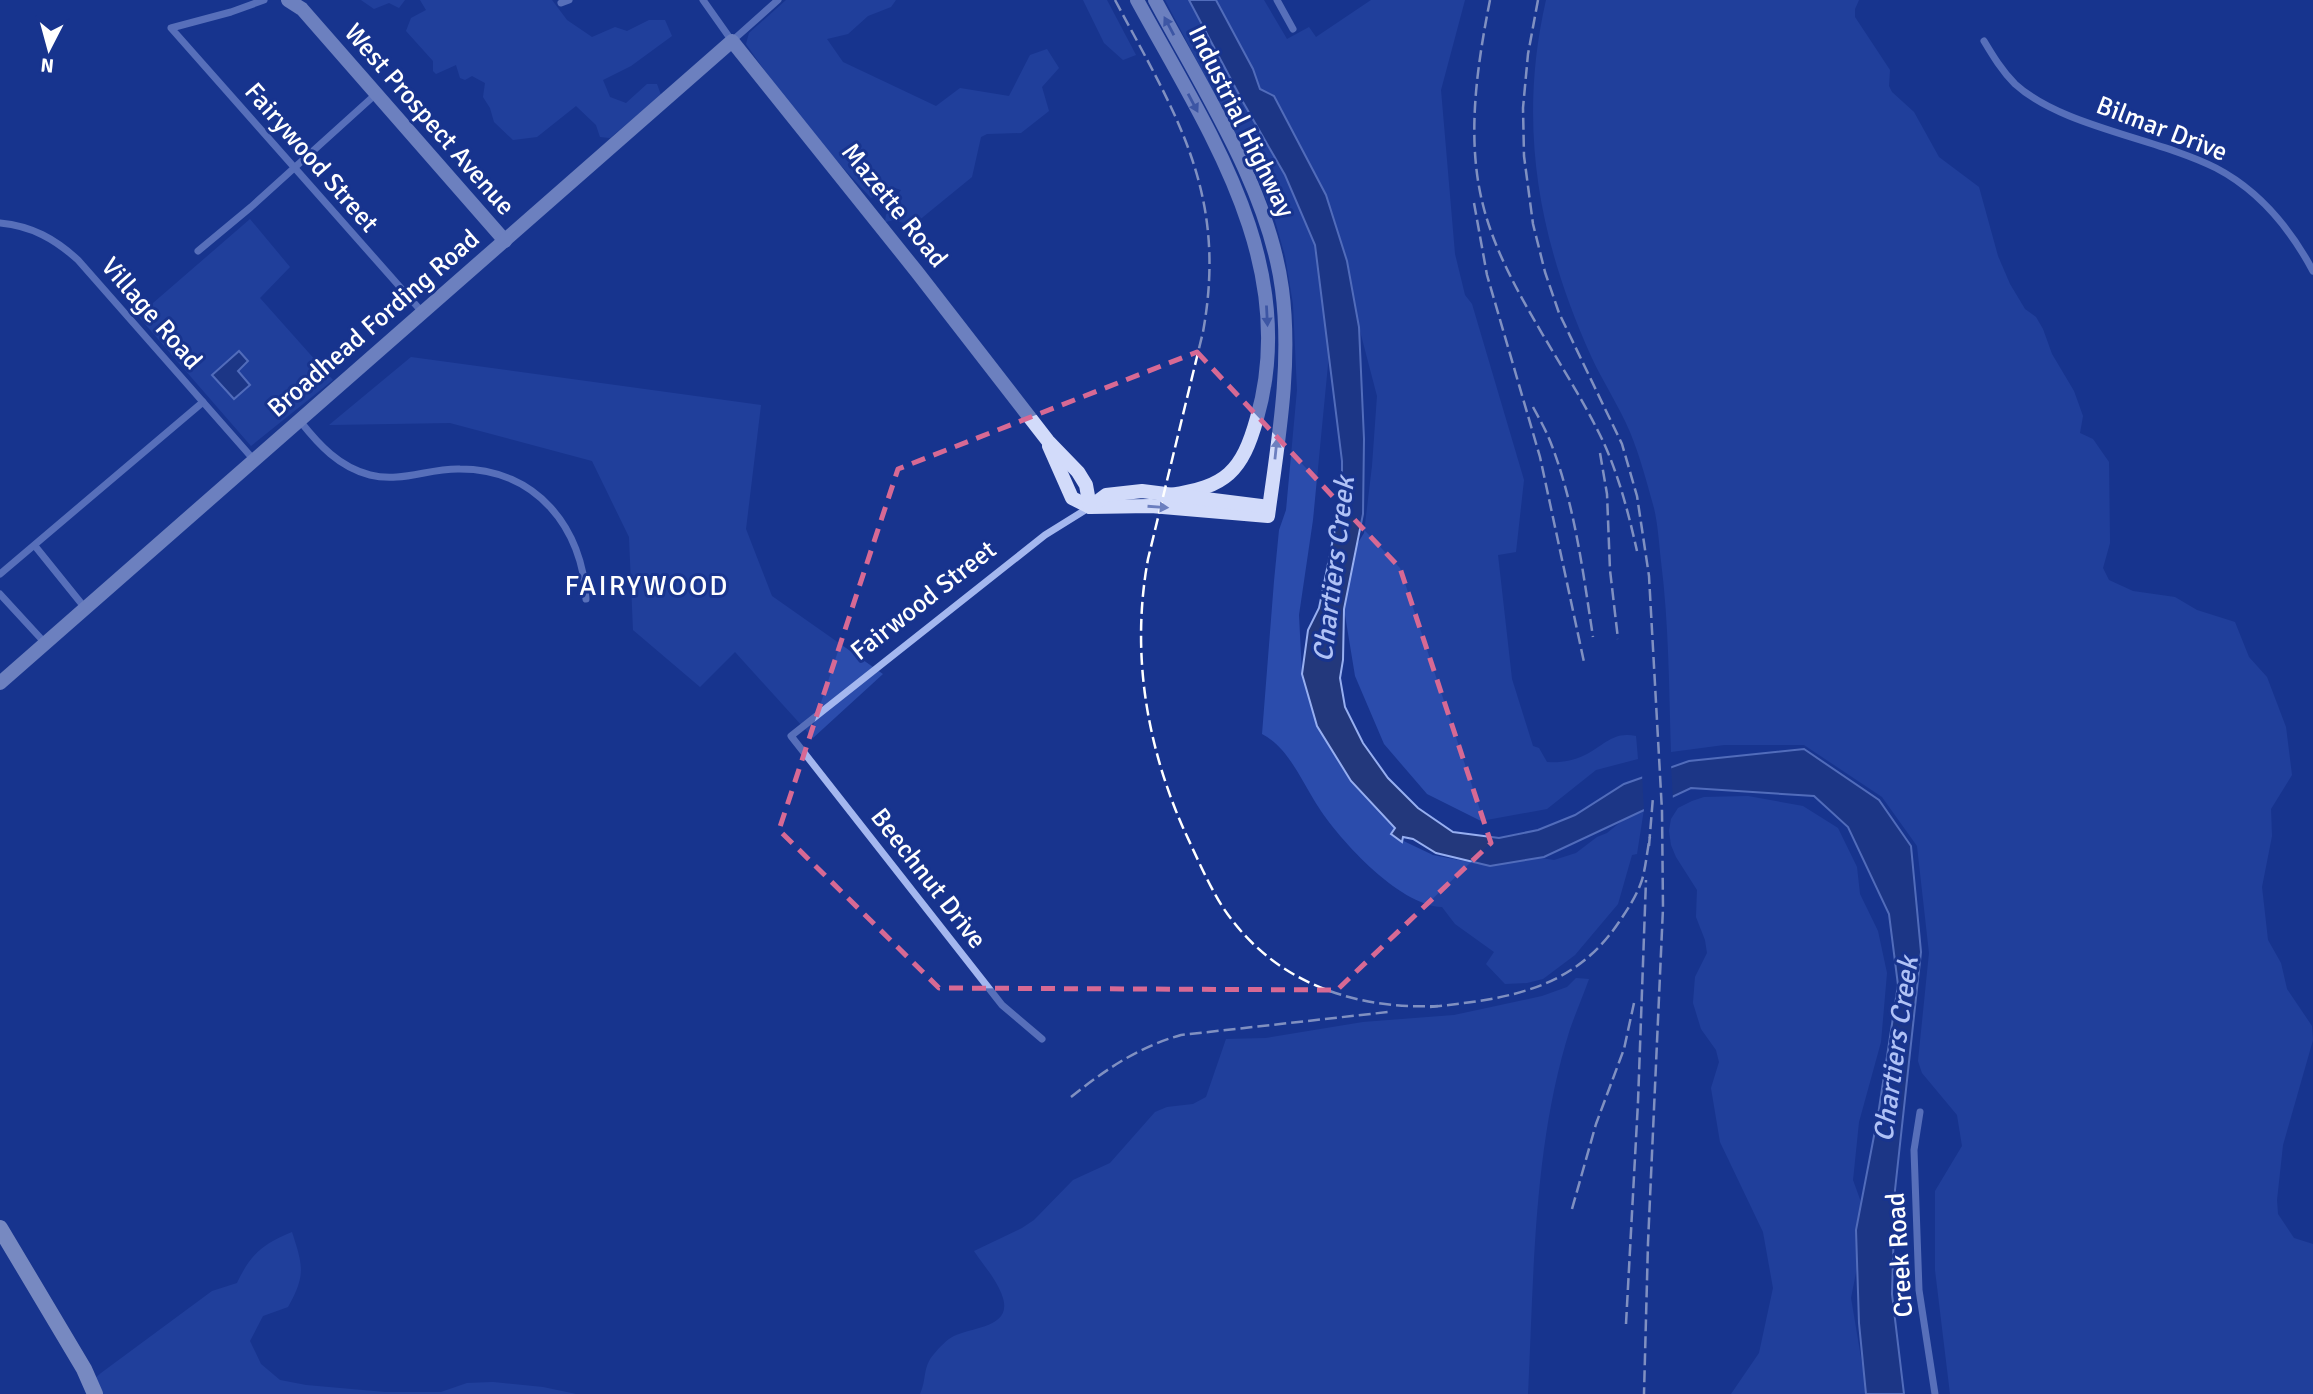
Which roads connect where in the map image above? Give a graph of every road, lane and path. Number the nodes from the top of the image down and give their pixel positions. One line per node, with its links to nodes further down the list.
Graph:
1 (264, 0): 12 (street, Fairywood Street)
2 (288, 0): 11 (street, West Prospect Avenue)
3 (703, 0): 9 (street, Mazette Road)
4 (778, 0): 9 (street, Broadhead Fording Road)
5 (1138, 0): 21 (street, Industrial Highway, one-way to 21)
6 (1155, 0): 23 (street, Industrial Highway, one-way to 6)
7 (1277, 0): 8 (street)
8 (1293, 29)
9 (732, 41): 14 (street, Broadhead Fording Road); 22 (street, Mazette Road)
10 (1984, 41): 16 (street, Bilmar Drive)
11 (376, 94): 12 (street); 14 (street, West Prospect Avenue)
12 (293, 168): 15 (street); 17 (street, Fairywood Street)
13 (0, 223): 18 (street, Village Road)
14 (505, 241): 17 (street, Broadhead Fording Road)
15 (198, 251)
16 (2313, 271)
17 (423, 313): 19 (street, Broadhead Fording Road)
18 (203, 402): 20 (street, Village Road); 24 (street)
19 (299, 421): 20 (street, Broadhead Fording Road); 27 (street)
20 (254, 460): 28 (street, Broadhead Fording Road)
21 (1170, 495): 22 (street, Fairwood Street); 23 (street, Fairwood Street)
22 (1090, 507): 23 (street, one-way to 23); 31 (street, Fairwood Street)
23 (1269, 512)
24 (35, 546): 25 (street); 28 (street)
25 (0, 574)
26 (0, 594): 29 (street)
27 (586, 600)
28 (85, 608): 29 (street, Broadhead Fording Road)
29 (45, 643): 30 (street, Broadhead Fording Road)
30 (0, 683)
31 (791, 736): 32 (street, Beechnut Drive)
32 (1042, 1039)
33 (1920, 1112): 36 (street, Creek Road)
34 (0, 1228): 35 (main road)
35 (95, 1394)
36 (1935, 1394)

